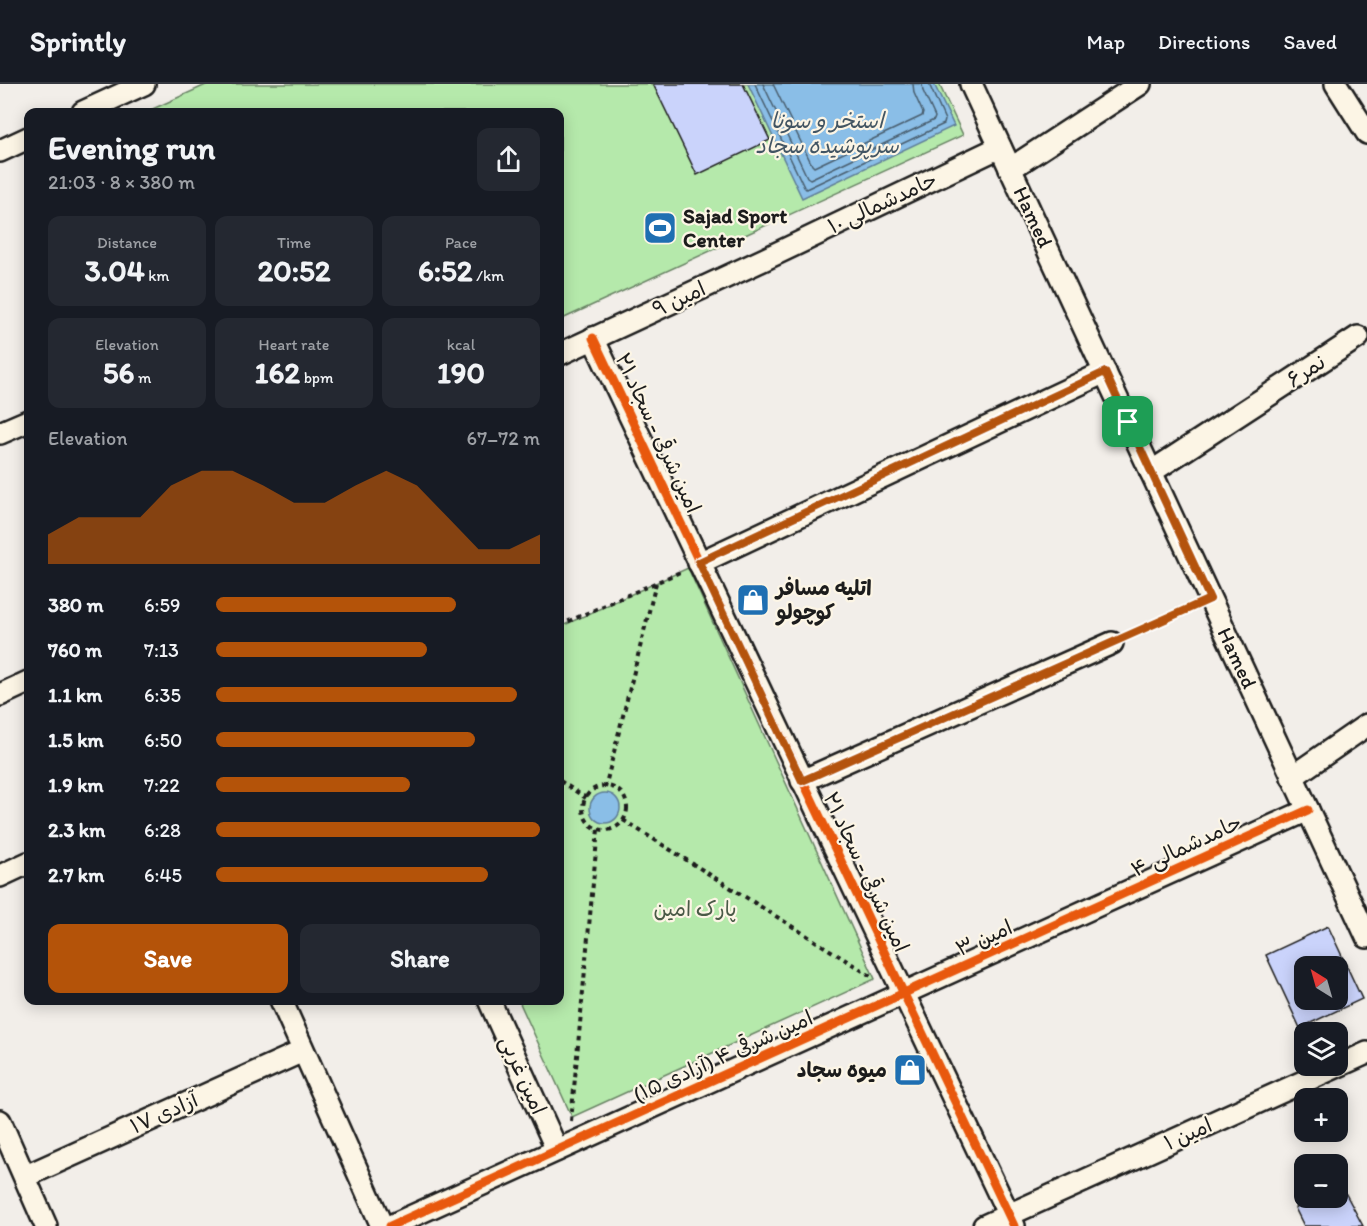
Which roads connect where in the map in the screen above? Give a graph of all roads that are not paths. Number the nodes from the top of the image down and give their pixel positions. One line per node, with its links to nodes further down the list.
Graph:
1 (144, 84): 5 (street)
2 (971, 84): 8 (street, Hamed)
3 (1140, 84): 10 (street)
4 (1336, 84): 6 (street)
5 (95, 108)
6 (1367, 133)
7 (24, 140): 9 (street)
8 (1000, 147): 10 (street, Hamed); 11 (street, حامدشمالی ۱۰)
9 (0, 151)
10 (1010, 169): 15 (street, Hamed)
11 (765, 259): 13 (street, امین ۹)
12 (1358, 337): 18 (street, نمر۶)
13 (593, 338): 14 (street, امین ۹); 19 (street, امین شرقی - سجاد ۲۱)
14 (564, 352)
15 (1105, 372): 18 (street, Hamed); 19 (street)
16 (24, 423): 17 (street)
17 (0, 433)
18 (1151, 472): 24 (street, Hamed)
19 (699, 562): 25 (street, امین شرقی - سجاد ۲۱)
20 (1112, 643): 25 (street)
21 (24, 684): 22 (street)
22 (0, 695)
23 (1367, 725): 24 (street)
24 (1292, 777): 26 (street, Hamed)
25 (802, 781): 31 (street, امین شرقی - سجاد ۲۱)
26 (1308, 810): 29 (street, حامدشمالی ۴); 30 (street, Hamed)
27 (24, 865): 28 (street)
28 (0, 876)
29 (1079, 915): 31 (street, امین ۳)
30 (1367, 937)
31 (904, 994): 37 (street, امین شرقی ۴ (آزادی ۱۵)); 39 (street, امین شرقی - سجاد ۲۱)
32 (283, 1005): 34 (street)
33 (491, 1005): 37 (street, امین غربی)
34 (303, 1051): 38 (street, ۱۷ آزادی); 41 (street)
35 (1367, 1053): 39 (street, امین ۱)
36 (0, 1121): 38 (street)
37 (557, 1150): 42 (street, امین شرقی ۴ (آزادی ۱۵))
38 (26, 1176): 40 (street)
39 (1011, 1220): 43 (street, امین ۱)
40 (46, 1226)
41 (382, 1226)
42 (390, 1226)
43 (984, 1226)

